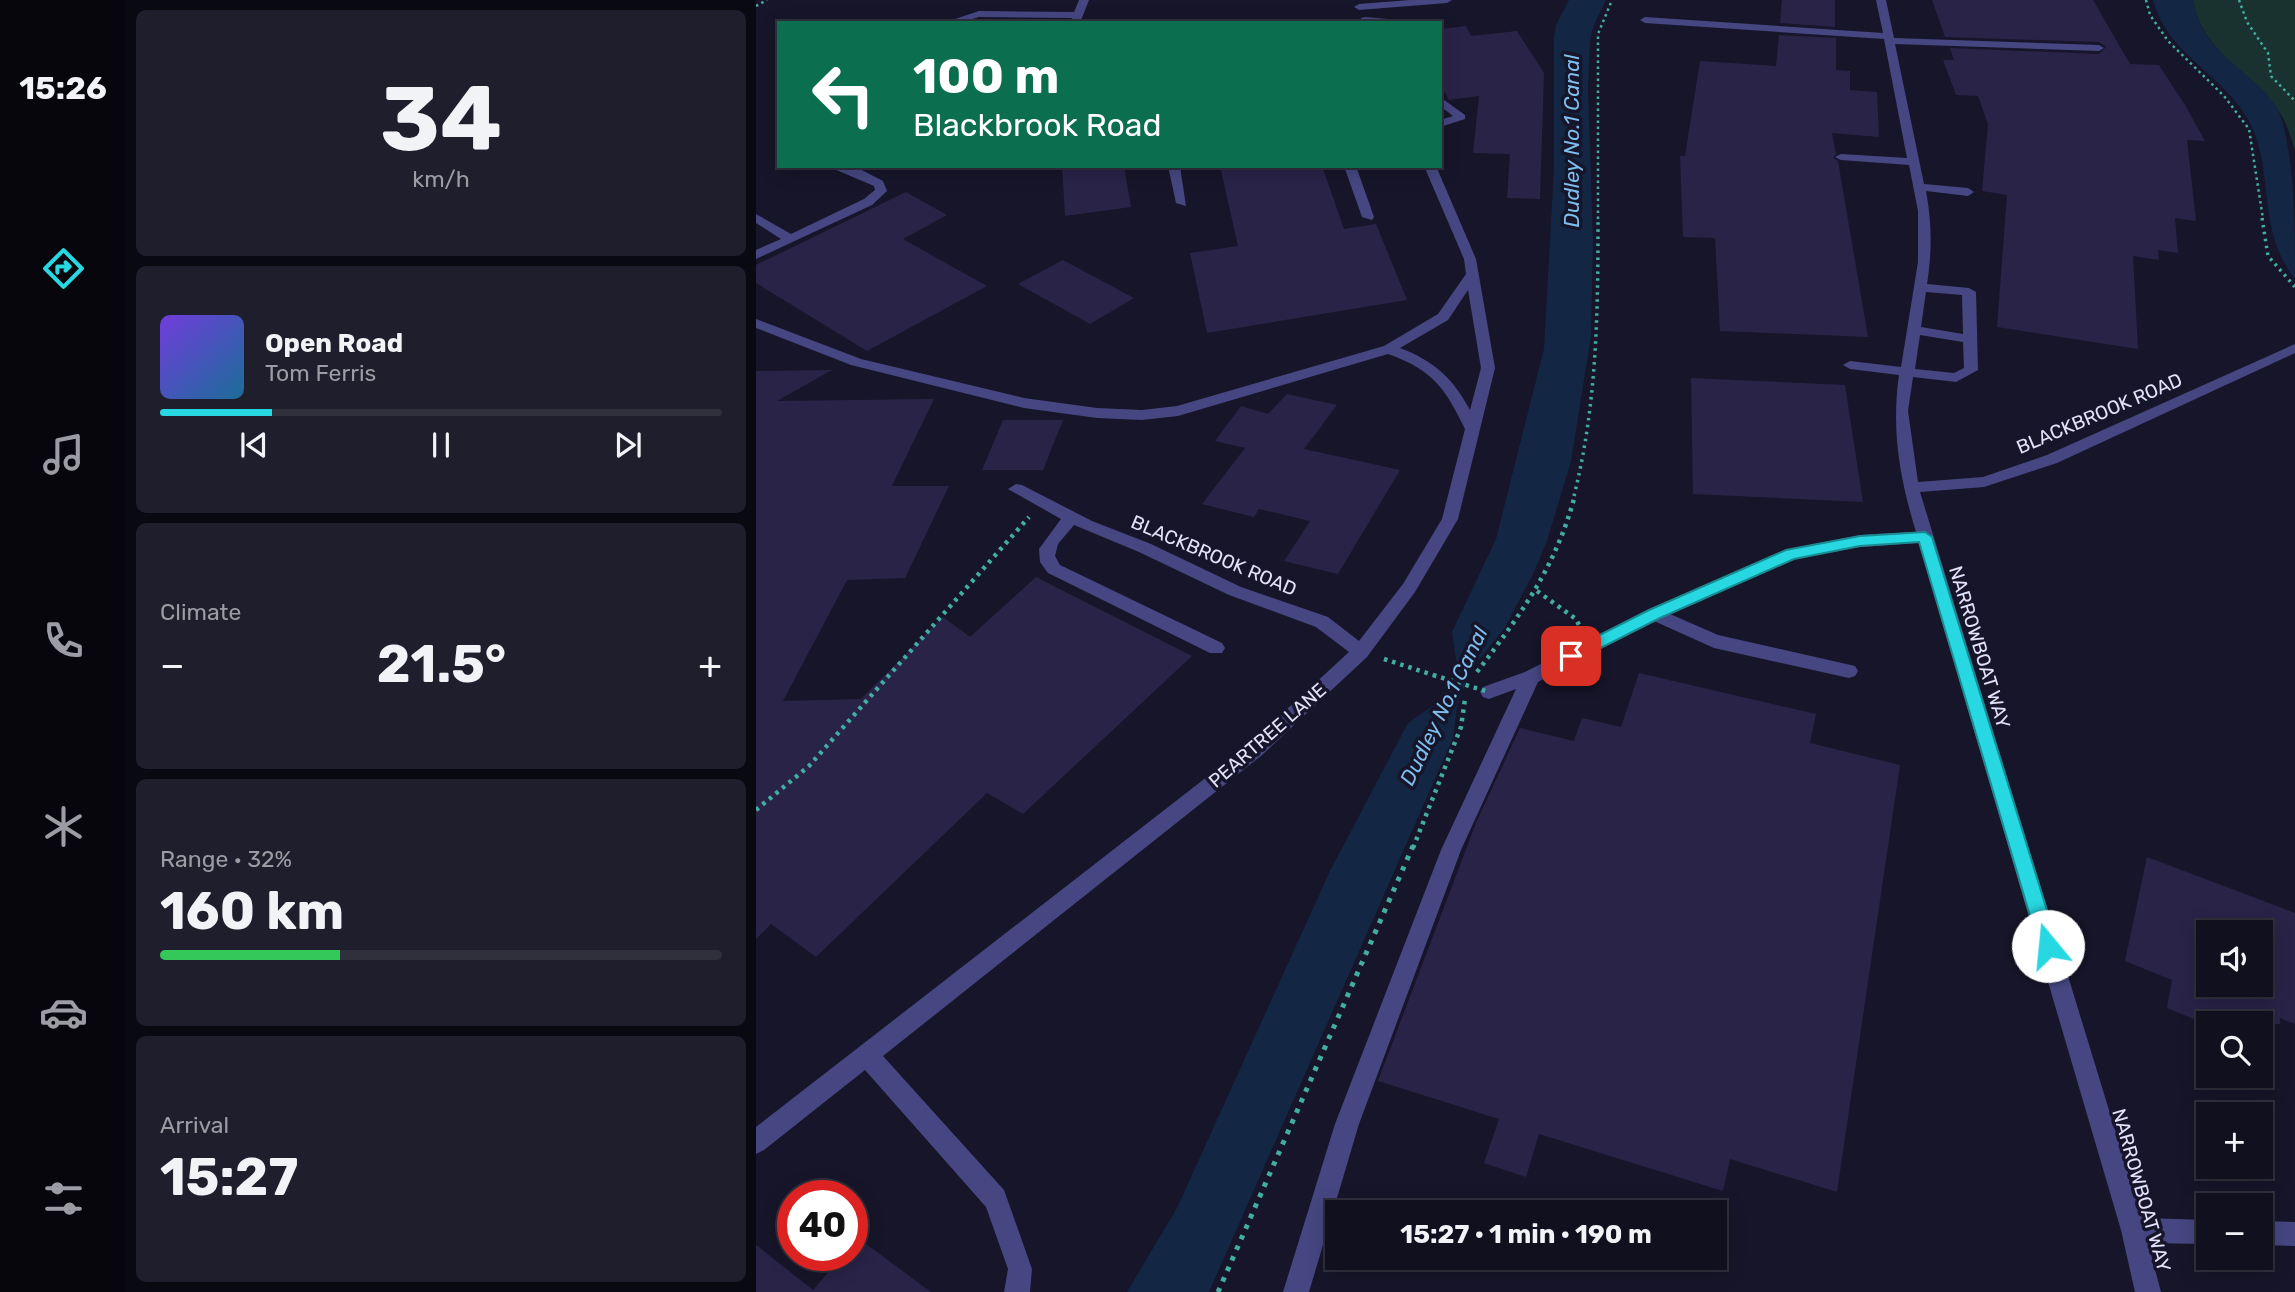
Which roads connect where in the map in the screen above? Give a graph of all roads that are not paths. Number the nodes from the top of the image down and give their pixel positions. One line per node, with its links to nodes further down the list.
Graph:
1 (1084, 0): 5 (street)
2 (1447, 0): 4 (street)
3 (1881, 0): 9 (street, NARROWBOAT WAY)
4 (1358, 3): 8 (street)
5 (1076, 19): 7 (street)
6 (1645, 20): 9 (street)
7 (954, 21)
8 (1365, 21)
9 (1889, 38): 10 (street); 14 (street, NARROWBOAT WAY)
10 (2099, 48)
11 (1442, 102): 12 (street)
12 (1442, 123)
13 (1841, 157): 14 (street)
14 (1914, 162): 19 (street, NARROWBOAT WAY)
15 (838, 168): 24 (street)
16 (1174, 168): 21 (street)
17 (1351, 168): 22 (street)
18 (1431, 168): 26 (street, PEARTREE LANE)
19 (1919, 187): 20 (street); 27 (street, NARROWBOAT WAY)
20 (1968, 192)
21 (1182, 203)
22 (1368, 217)
23 (756, 218): 24 (street)
24 (790, 240): 25 (street)
25 (756, 256)
26 (1472, 275): 32 (street); 35 (street, PEARTREE LANE)
27 (1920, 287): 29 (street, NARROWBOAT WAY); 30 (street)
28 (756, 323): 32 (street)
29 (1914, 330): 30 (street); 34 (street, NARROWBOAT WAY)
30 (1970, 339): 34 (street)
31 (2295, 348): 36 (street, BLACKBROOK ROAD)
32 (1389, 349): 35 (street)
33 (1850, 365): 34 (street)
34 (1907, 370): 36 (street, NARROWBOAT WAY)
35 (1474, 432): 42 (street, PEARTREE LANE)
36 (1911, 488): 39 (street, NARROWBOAT WAY)
37 (1016, 489): 38 (street, BLACKBROOK ROAD)
38 (1072, 517): 41 (street); 42 (street, BLACKBROOK ROAD)
39 (1925, 537): 40 (street); 48 (street, NARROWBOAT WAY)
40 (1654, 614): 43 (street); 44 (street)
41 (1216, 649)
42 (1361, 652): 46 (street, PEARTREE LANE)
43 (1849, 671)
44 (1531, 677): 45 (street); 53 (street)
45 (1489, 692)
46 (867, 1055): 47 (street, PEARTREE LANE); 52 (street)
47 (756, 1142)
48 (2133, 1230): 49 (street); 54 (street, NARROWBOAT WAY)
49 (2196, 1232)
50 (2273, 1233): 51 (street)
51 (2295, 1234)
52 (1017, 1292)
53 (1296, 1292)
54 (2148, 1292)

